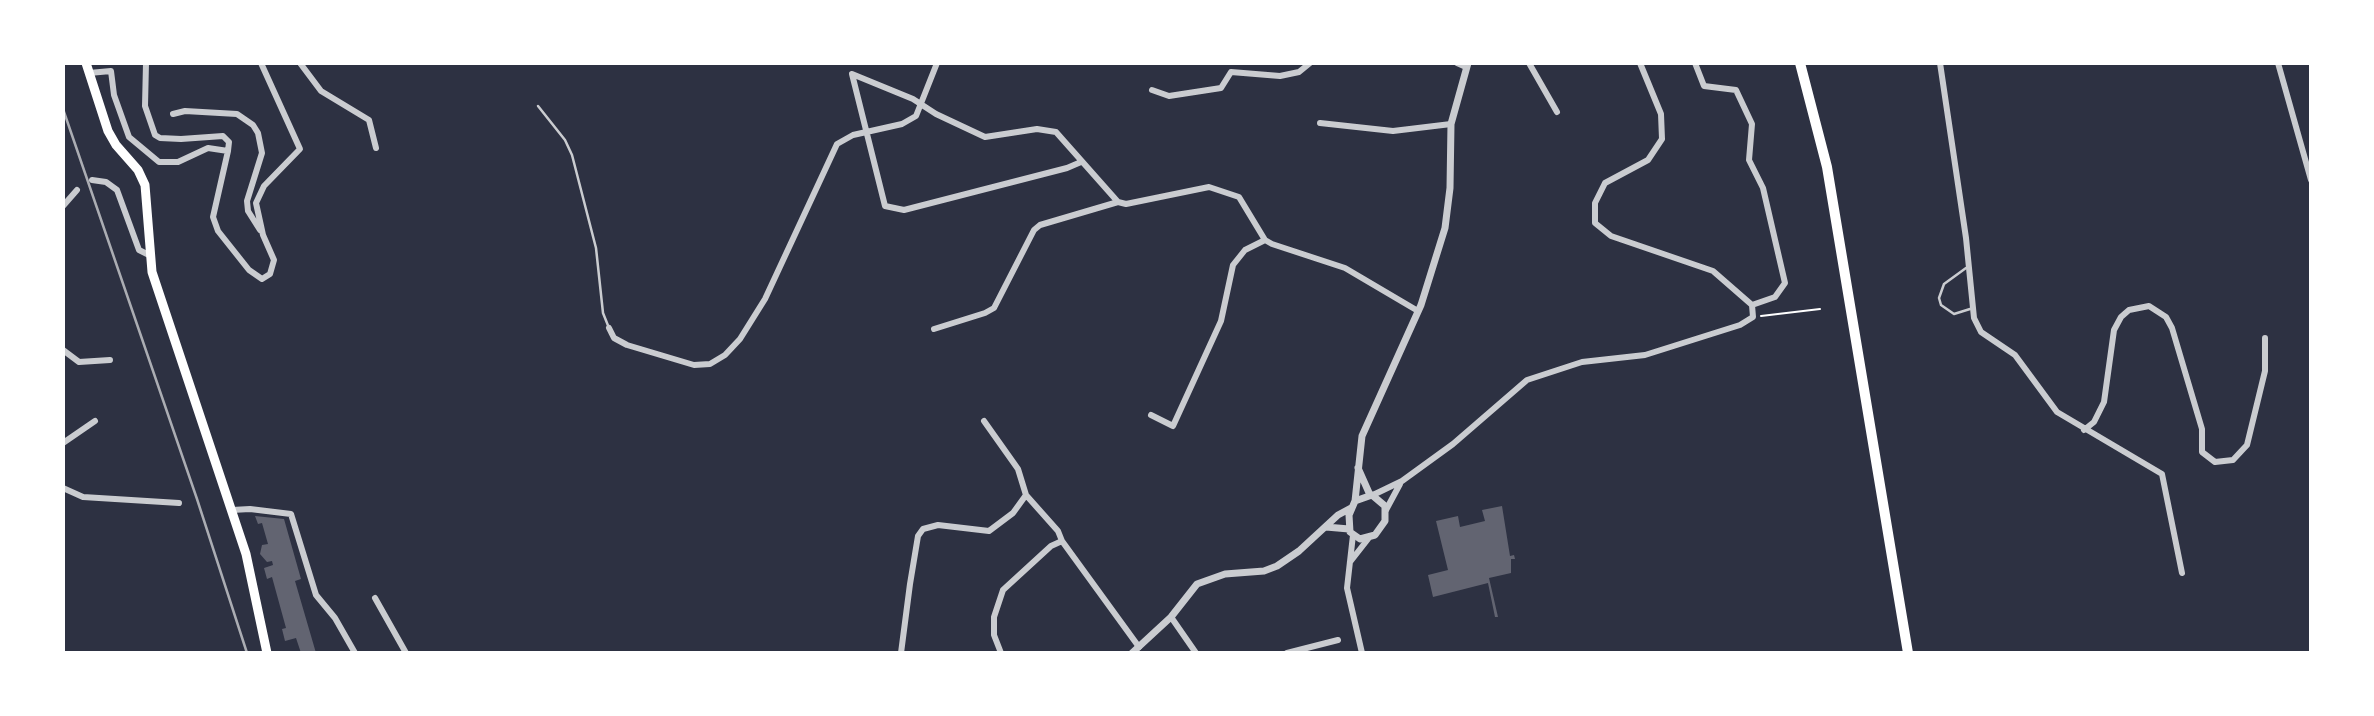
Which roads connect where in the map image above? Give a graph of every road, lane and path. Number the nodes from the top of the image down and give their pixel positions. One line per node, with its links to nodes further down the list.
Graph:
1 (115, 63): 16 (street)
2 (146, 63): 28 (street)
3 (261, 63): 35 (street)
4 (300, 63): 27 (street)
5 (937, 63): 21 (street)
6 (1310, 63): 17 (street)
7 (1457, 63): 14 (street)
8 (1529, 63): 22 (street)
9 (1640, 63): 39 (street)
10 (1695, 63): 39 (street)
11 (1800, 63): 82 (main road)
12 (1940, 63): 38 (street)
13 (2278, 63): 31 (street)
14 (1467, 65): 25 (street)
15 (87, 68): 16 (street); 19 (main road)
16 (111, 71): 18 (street)
17 (1152, 90)
18 (114, 95): 19 (street); 28 (street)
19 (97, 98): 37 (main road)
20 (538, 106): 44 (lane)
21 (922, 106): 26 (street); 26 (street); 29 (street)
22 (1557, 112)
23 (173, 114): 35 (street)
24 (1320, 122): 25 (street)
25 (1451, 124): 42 (street)
26 (865, 131): 29 (street); 44 (street)
27 (376, 148)
28 (228, 151): 35 (street)
29 (1081, 162): 33 (street)
30 (92, 180): 37 (street)
31 (2311, 180)
32 (77, 190): 34 (street)
33 (1118, 202): 36 (street); 45 (street)
34 (63, 206)
35 (263, 235)
36 (1265, 240): 42 (street); 49 (street)
37 (149, 255): 61 (main road)
38 (1969, 266): 40 (street); 40 (lane)
39 (1752, 305): 43 (street)
40 (1973, 307): 52 (street)
41 (1820, 309): 43 (path)
42 (1418, 311): 54 (street)
43 (1753, 317): 55 (street)
44 (608, 328)
45 (934, 329)
46 (2265, 338): 52 (street)
47 (63, 350): 48 (street)
48 (110, 360)
49 (1151, 415)
50 (95, 421): 53 (street)
51 (984, 421): 57 (street)
52 (2084, 430): 68 (street)
53 (63, 443)
54 (1358, 468): 58 (street); 60 (street)
55 (1402, 481): 58 (street); 62 (street)
56 (63, 488): 59 (street)
57 (1026, 495): 66 (street); 76 (street)
58 (1372, 495): 60 (street); 62 (street)
59 (179, 503)
60 (1353, 505): 63 (street); 64 (street)
61 (232, 510): 73 (main road); 74 (street)
62 (1386, 510): 65 (street)
63 (1325, 527): 64 (street); 70 (street)
64 (1351, 532): 65 (street); 67 (street)
65 (1368, 539): 67 (street)
66 (1062, 541): 72 (street); 77 (street)
67 (1347, 566): 81 (street)
68 (2182, 573)
69 (374, 598): 75 (street)
70 (1171, 617): 72 (street); 79 (street)
71 (1338, 640): 80 (street)
72 (1139, 647): 78 (street)
73 (267, 653)
74 (355, 653)
75 (406, 653)
76 (901, 653)
77 (1001, 653)
78 (1132, 653)
79 (1196, 653)
80 (1287, 653)
81 (1362, 653)
82 (1908, 653)

